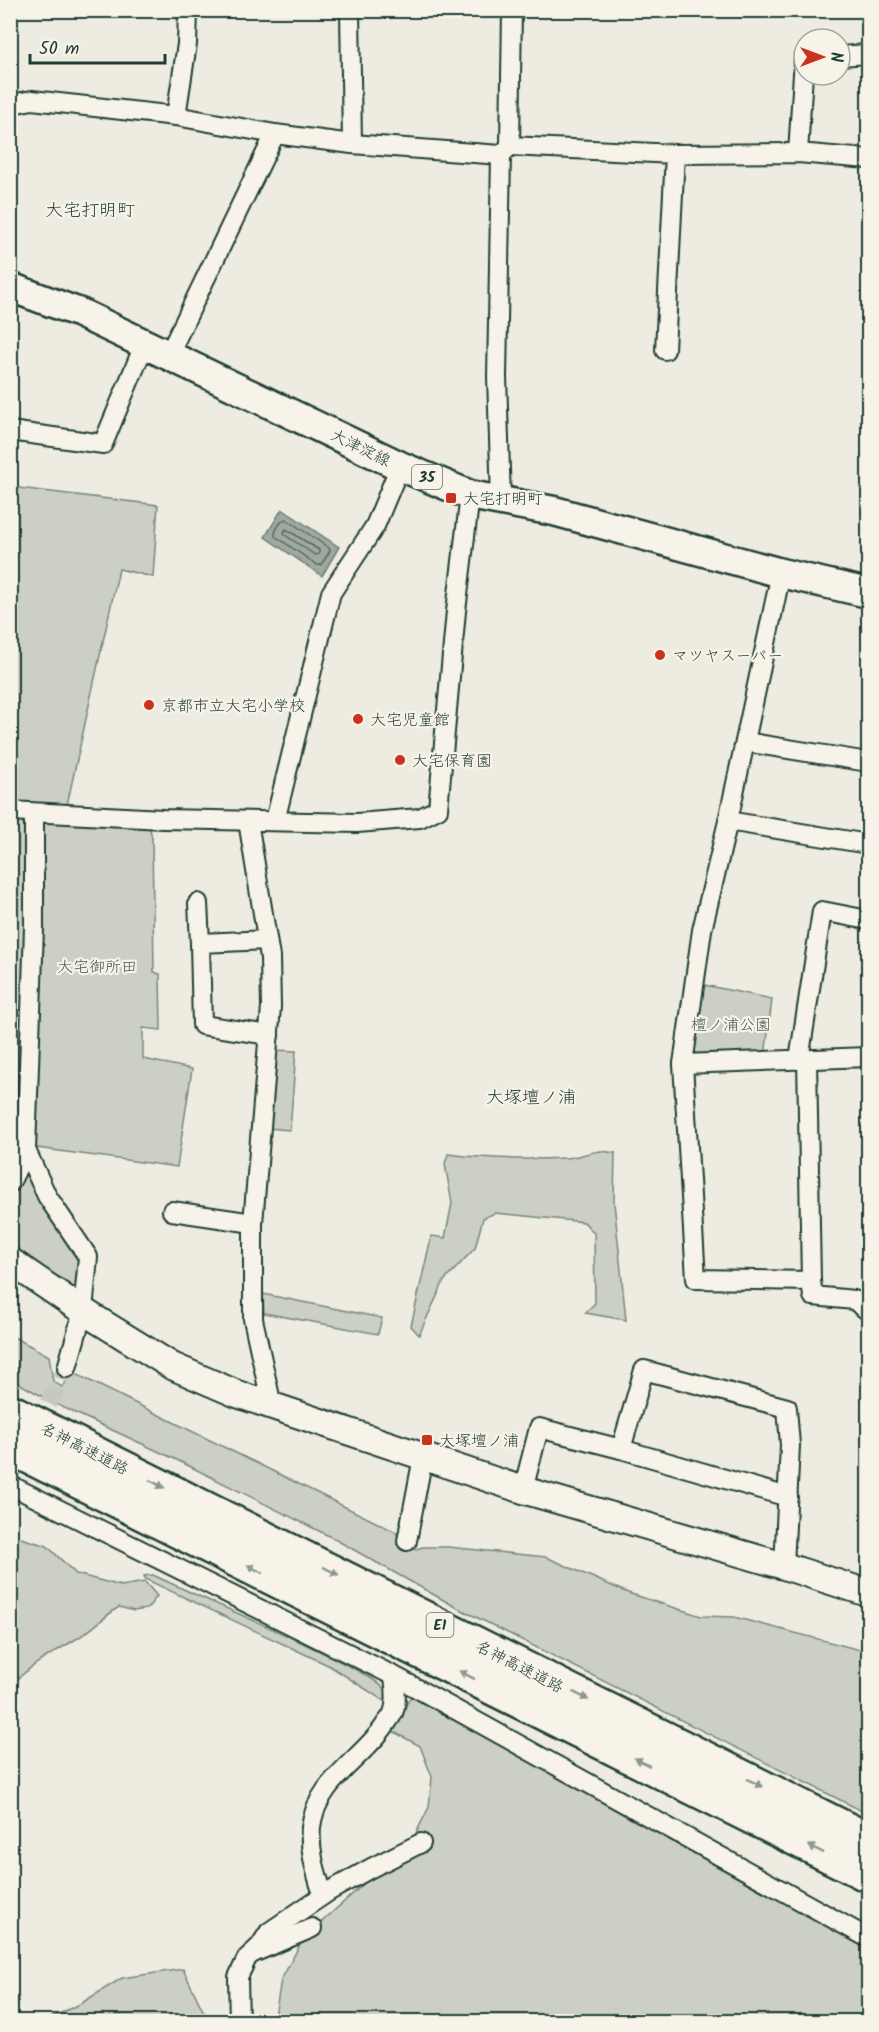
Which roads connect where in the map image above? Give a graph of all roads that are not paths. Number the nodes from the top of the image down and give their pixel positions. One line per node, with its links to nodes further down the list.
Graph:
1 (188, 10): 8 (street)
2 (350, 10): 10 (street)
3 (513, 10): 11 (street)
4 (868, 54): 5 (street)
5 (852, 55)
6 (802, 87): 12 (street)
7 (10, 108): 8 (street)
8 (176, 116): 9 (street)
9 (275, 134): 10 (street); 16 (street)
10 (352, 144): 11 (street)
11 (505, 150): 13 (street); 21 (street)
12 (798, 153): 13 (street); 14 (street)
13 (675, 154): 17 (street)
14 (868, 159)
15 (10, 287): 16 (main road, 大津淀線 / 35)
16 (157, 348): 18 (street); 19 (main road, 大津淀線 / 35)
17 (664, 350)
18 (10, 431)
19 (400, 465): 20 (main road, 大津淀線 / 35); 29 (street)
20 (471, 495): 21 (main road, 大津淀線 / 35); 29 (street)
21 (501, 500): 22 (main road, 大津淀線 / 35)
22 (781, 573): 23 (main road, 大津淀線 / 35); 24 (street)
23 (868, 593)
24 (745, 742): 25 (street); 30 (street)
25 (868, 762)
26 (10, 811): 27 (street)
27 (34, 813): 28 (street); 40 (street)
28 (248, 821): 29 (street); 34 (street)
29 (275, 821)
30 (728, 821): 31 (street); 39 (street)
31 (868, 844)
32 (198, 903): 35 (street)
33 (868, 920): 38 (street)
34 (267, 940): 35 (street); 36 (street)
35 (200, 943): 36 (street)
36 (269, 1035): 43 (street)
37 (868, 1057): 38 (street)
38 (803, 1059): 39 (street); 45 (street)
39 (683, 1064): 45 (street)
40 (26, 1150): 41 (street); 46 (street)
41 (10, 1183)
42 (172, 1211): 43 (street)
43 (253, 1223): 49 (street)
44 (10, 1261): 46 (street)
45 (811, 1281): 47 (street)
46 (83, 1311): 48 (street); 49 (street)
47 (868, 1311)
48 (67, 1368)
49 (272, 1406): 53 (street)
50 (10, 1411): 61 (highway, 名神高速道路 / E1, one-way to 61)
51 (10, 1447): 63 (highway, 名神高速道路 / E1, one-way to 51)
52 (621, 1449): 55 (street); 56 (street); 56 (street)
53 (423, 1457): 55 (street); 57 (street)
54 (10, 1485): 60 (street)
55 (523, 1490): 58 (street)
56 (788, 1497): 58 (street)
57 (406, 1541)
58 (784, 1566): 59 (street)
59 (868, 1593)
60 (394, 1676): 64 (street); 66 (street)
61 (868, 1840)
62 (421, 1843): 64 (street)
63 (868, 1875)
64 (323, 1895): 67 (street)
65 (312, 1928): 67 (street)
66 (868, 1938)
67 (251, 1954): 68 (street)
68 (239, 2022)

